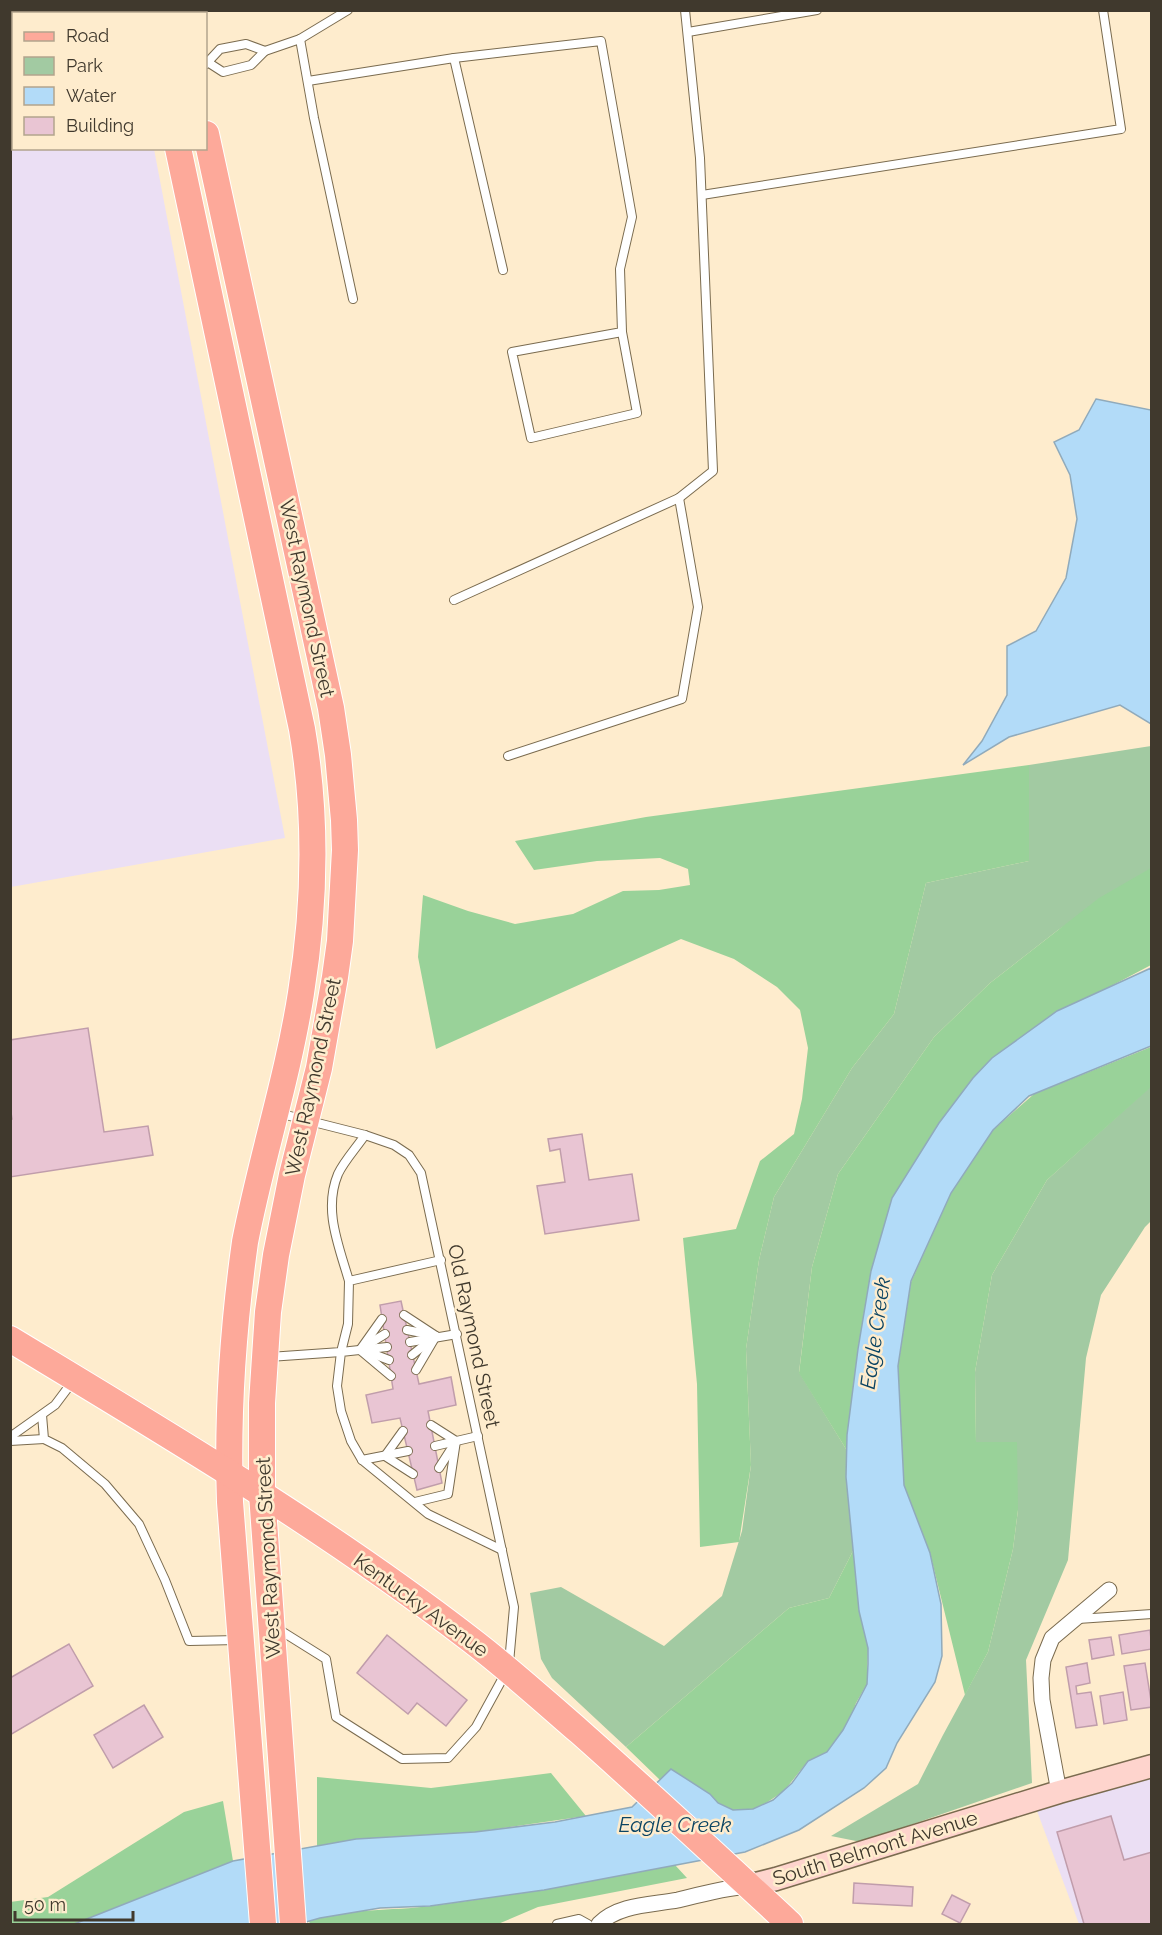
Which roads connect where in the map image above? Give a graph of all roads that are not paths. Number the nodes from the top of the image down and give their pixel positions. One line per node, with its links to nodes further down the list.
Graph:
1 (348, 10): 6 (lane)
2 (686, 10): 5 (lane)
3 (817, 10): 5 (lane)
4 (1103, 10): 13 (lane)
5 (688, 32): 13 (lane)
6 (300, 39): 7 (lane); 10 (lane)
7 (265, 51): 9 (lane); 9 (lane)
8 (454, 58): 10 (lane); 14 (lane); 16 (lane)
9 (207, 63)
10 (308, 81): 15 (lane)
11 (207, 139): 21 (main road, West Raymond Street)
12 (178, 150): 20 (main road, West Raymond Street)
13 (702, 195): 17 (lane)
14 (503, 270)
15 (353, 299)
16 (622, 332): 16 (lane)
17 (679, 498): 18 (lane); 19 (lane)
18 (454, 600)
19 (508, 756)
20 (274, 1112): 21 (lane, Old Raymond Street); 54 (main road, West Raymond Street)
21 (306, 1121): 22 (lane, Old Raymond Street); 37 (main road, West Raymond Street)
22 (365, 1135): 23 (lane, Old Raymond Street); 24 (lane)
23 (441, 1260): 24 (lane); 29 (lane, Old Raymond Street)
24 (349, 1281): 35 (lane)
25 (404, 1315): 30 (lane)
26 (382, 1319): 34 (lane)
27 (407, 1330): 30 (lane)
28 (385, 1334): 34 (lane)
29 (457, 1334): 30 (lane); 45 (lane, Old Raymond Street)
30 (436, 1336): 32 (lane); 36 (lane); 39 (lane)
31 (10, 1339): 41 (main road, Kentucky Avenue)
32 (410, 1342)
33 (387, 1347): 34 (lane)
34 (360, 1350): 35 (lane); 38 (lane); 40 (lane)
35 (341, 1352): 37 (lane); 52 (lane)
36 (412, 1355)
37 (264, 1357): 56 (main road, West Raymond Street)
38 (389, 1360)
39 (416, 1371)
40 (391, 1376)
41 (75, 1378): 42 (lane); 54 (main road, Kentucky Avenue)
42 (42, 1415): 46 (lane); 47 (lane)
43 (431, 1425): 48 (lane)
44 (403, 1431): 51 (lane)
45 (478, 1436): 48 (lane); 58 (lane, Old Raymond Street)
46 (10, 1439): 47 (lane)
47 (44, 1439): 63 (lane)
48 (456, 1441): 49 (lane); 53 (lane); 57 (lane)
49 (435, 1446)
50 (408, 1451): 51 (lane)
51 (385, 1455): 52 (lane); 55 (lane)
52 (362, 1460): 57 (lane)
53 (439, 1468)
54 (229, 1472): 56 (main road, Kentucky Avenue); 63 (main road, West Raymond Street)
55 (413, 1474)
56 (262, 1494): 62 (main road, West Raymond Street); 64 (main road, Kentucky Avenue)
57 (415, 1502): 58 (lane)
58 (502, 1550): 64 (lane, Old Raymond Street)
59 (1109, 1590): 61 (street)
60 (1152, 1614): 61 (lane)
61 (1075, 1619): 66 (street)
62 (271, 1626): 64 (lane); 69 (main road, West Raymond Street)
63 (239, 1640): 68 (main road, West Raymond Street)
64 (508, 1669): 67 (main road, Kentucky Avenue)
65 (1152, 1766): 66 (main road, South Belmont Avenue)
66 (1059, 1792): 67 (main road, South Belmont Avenue)
67 (747, 1886): 72 (street, South Belmont Avenue); 73 (main road, Kentucky Avenue)
68 (263, 1924)
69 (293, 1924)
70 (557, 1924): 71 (lane)
71 (588, 1924)
72 (598, 1924)
73 (790, 1924)

